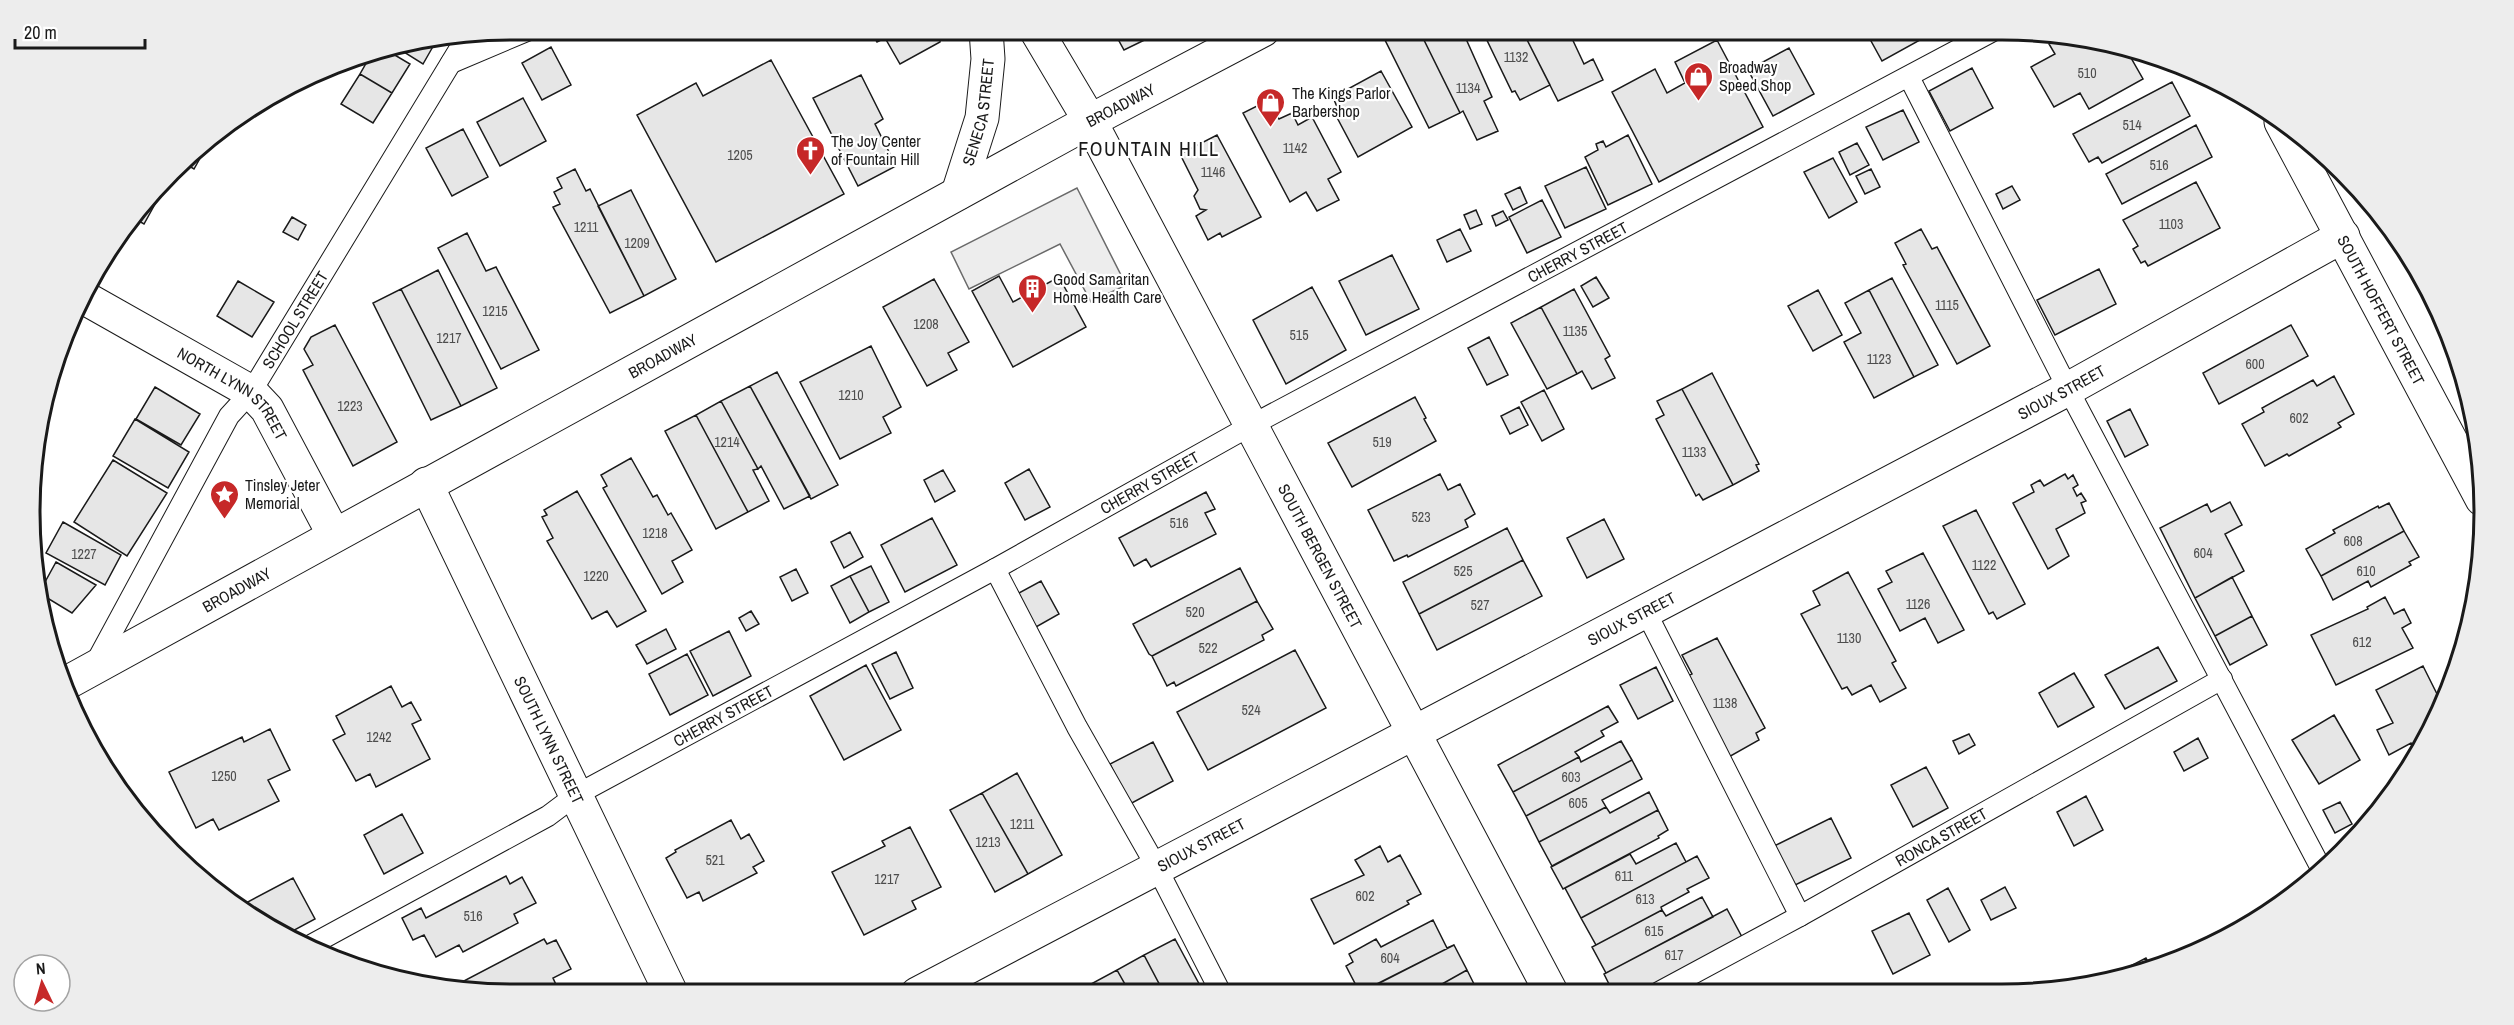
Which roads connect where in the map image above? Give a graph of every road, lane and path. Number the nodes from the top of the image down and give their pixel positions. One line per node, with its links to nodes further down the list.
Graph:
1 (504, 40): 7 (lane)
2 (987, 40): 11 (street, SENECA STREET)
3 (1042, 40): 9 (street, SOUTH BERGEN STREET)
4 (1244, 40): 9 (street, BROADWAY)
5 (1977, 40): 8 (lane, CHERRY STREET)
6 (463, 44): 7 (lane, SCHOOL STREET)
7 (452, 63): 15 (lane, SCHOOL STREET)
8 (1909, 77): 14 (lane); 16 (lane, CHERRY STREET)
9 (1090, 121): 11 (street, BROADWAY); 16 (street, SOUTH BERGEN STREET)
10 (2290, 139): 12 (street, SOUTH HOFFERT STREET)
11 (958, 193): 18 (street, BROADWAY)
12 (2343, 236): 14 (street, SIOUX STREET); 17 (street, SOUTH HOFFERT STREET)
13 (90, 301): 15 (street, NORTH LYNN STREET)
14 (2068, 389): 21 (street, SIOUX STREET); 23 (lane)
15 (251, 392): 19 (street, NORTH LYNN STREET); 22 (lane, SCHOOL STREET)
16 (1250, 426): 20 (lane, CHERRY STREET); 25 (street, SOUTH BERGEN STREET)
17 (2472, 480)
18 (426, 484): 19 (street, BROADWAY); 26 (street, SOUTH LYNN STREET)
19 (334, 535): 22 (street, BROADWAY)
20 (995, 569): 26 (lane, CHERRY STREET); 28 (lane)
21 (1646, 612): 25 (street, SIOUX STREET); 29 (lane)
22 (93, 668): 24 (street, BROADWAY)
23 (2222, 679): 27 (lane); 29 (lane, RONCA STREET)
24 (71, 680)
25 (1415, 734): 28 (street, SIOUX STREET); 34 (street, SOUTH BERGEN STREET)
26 (576, 795): 30 (lane, CHERRY STREET); 31 (street, SOUTH LYNN STREET)
27 (2318, 862)
28 (1156, 866): 32 (street, SIOUX STREET); 33 (lane)
29 (1800, 916): 35 (lane, RONCA STREET)
30 (317, 942)
31 (667, 984)
32 (936, 984)
33 (1216, 984)
34 (1547, 984)
35 (1674, 984)

